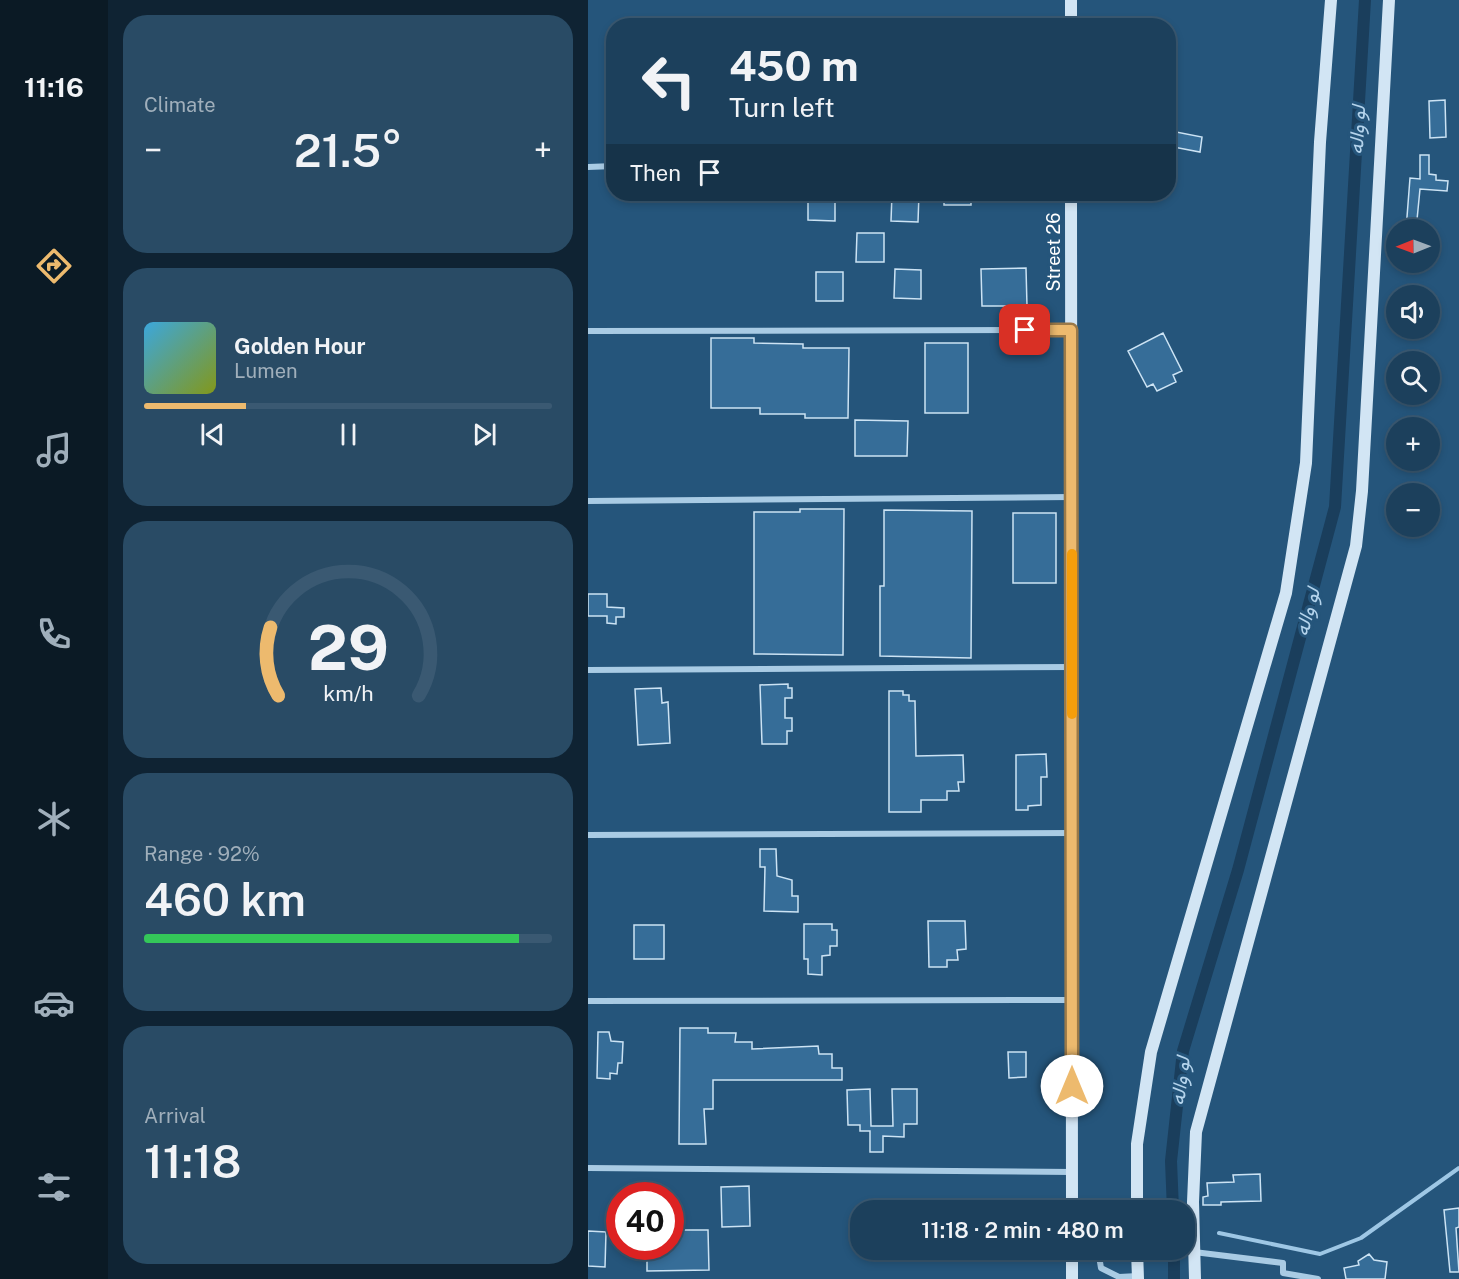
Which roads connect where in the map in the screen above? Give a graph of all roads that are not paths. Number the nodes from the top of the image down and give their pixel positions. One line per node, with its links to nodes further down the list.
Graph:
1 (1071, 0): 4 (street)
2 (1331, 0): 21 (street)
3 (1389, 0): 22 (street)
4 (1071, 18)
5 (606, 166): 6 (street)
6 (588, 167)
7 (1071, 201): 8 (street, Street 26)
8 (1071, 330): 9 (street); 10 (street, Street 26)
9 (588, 331)
10 (1071, 497): 11 (street); 12 (street, Street 26)
11 (588, 501)
12 (1072, 667): 13 (street); 14 (street, Street 26)
13 (588, 669)
14 (1072, 833): 15 (street); 16 (street, Street 26)
15 (588, 835)
16 (1072, 1000): 17 (street); 19 (street, Street 26)
17 (588, 1001)
18 (588, 1168): 19 (street)
19 (1072, 1173): 20 (street, Street 26)
20 (1072, 1200)
21 (1137, 1200)
22 (1195, 1200)
23 (1195, 1252): 28 (street)
24 (1072, 1260): 30 (street)
25 (1100, 1260): 29 (street)
26 (1137, 1260): 29 (street)
27 (1194, 1260): 31 (street)
28 (1283, 1276): 32 (street)
29 (1138, 1278)
30 (1072, 1279)
31 (1195, 1279)
32 (1318, 1279)

